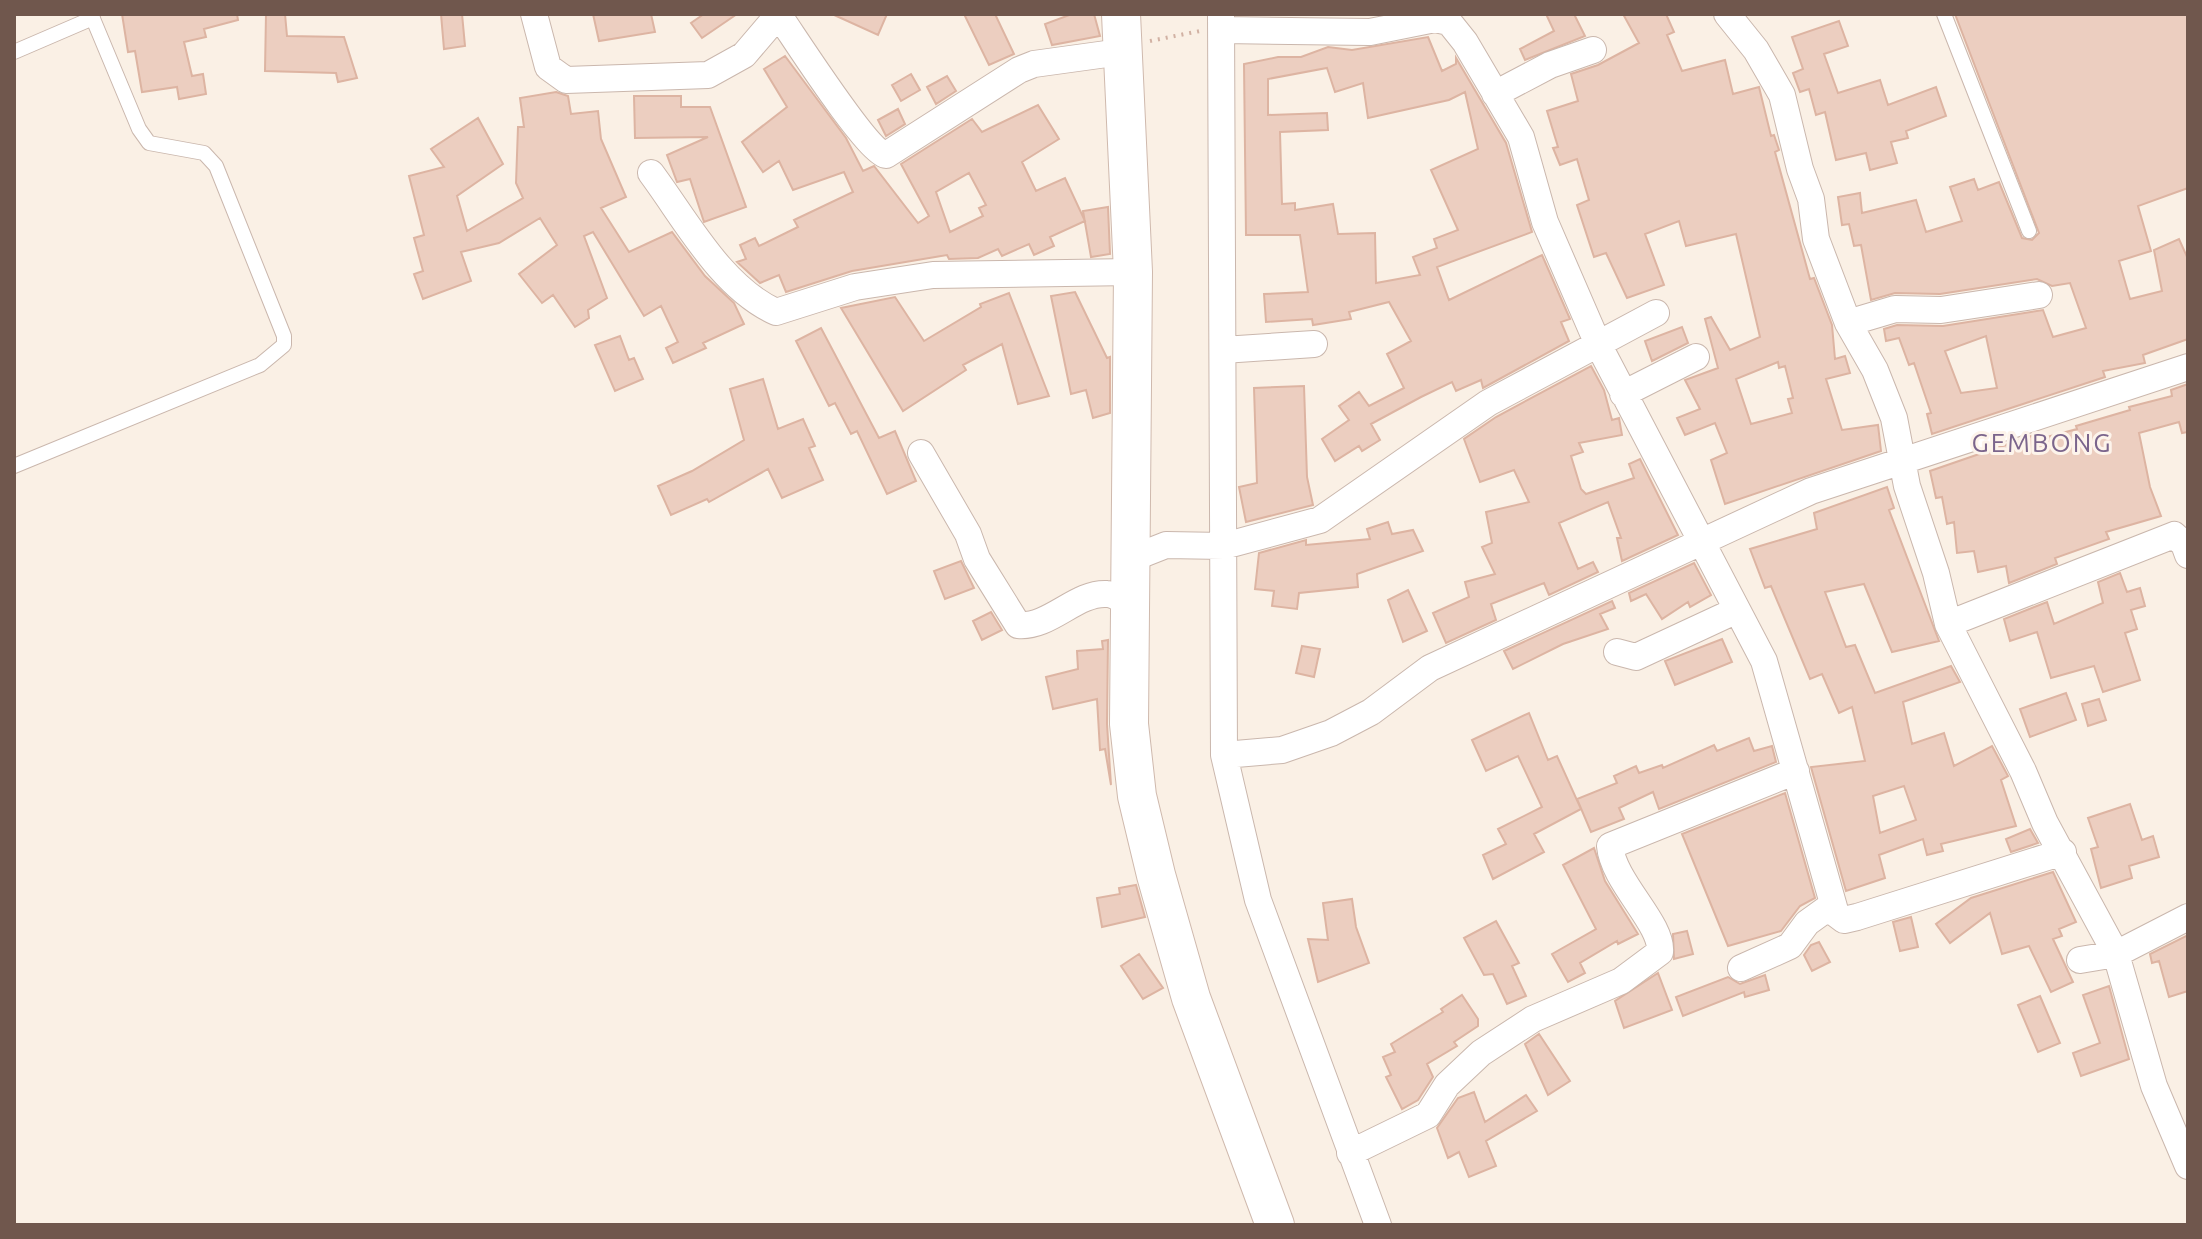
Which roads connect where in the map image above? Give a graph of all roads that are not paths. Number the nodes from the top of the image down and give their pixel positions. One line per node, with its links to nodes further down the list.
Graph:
1 (534, 14): 5 (street)
2 (1121, 14): 11 (street)
3 (1727, 14): 18 (street)
4 (1944, 14): 14 (lane)
5 (780, 15): 11 (street)
6 (92, 16): 10 (lane); 27 (lane)
7 (1369, 23): 8 (street); 12 (street)
8 (1216, 25): 21 (street)
9 (1593, 50): 12 (street)
10 (14, 52)
11 (1121, 52): 15 (street)
12 (1495, 94): 19 (street)
13 (651, 173): 15 (street)
14 (2029, 231)
15 (1133, 272): 31 (street)
16 (2039, 295): 18 (street)
17 (1656, 313): 19 (street)
18 (1848, 323): 26 (street)
19 (1597, 342): 24 (street); 29 (street)
20 (1314, 344): 21 (street)
21 (1223, 350): 29 (street)
22 (1696, 357): 24 (street)
23 (2188, 367): 26 (street)
24 (1623, 394): 28 (street)
25 (921, 453): 32 (street)
26 (1905, 461): 28 (street); 34 (street)
27 (14, 466)
28 (1700, 544): 33 (street); 36 (street)
29 (1217, 545): 31 (street); 36 (street)
30 (2188, 555): 34 (street)
31 (1128, 560): 32 (street)
32 (1130, 604): 46 (street)
33 (1735, 611): 35 (street); 37 (street)
34 (1948, 624): 38 (street)
35 (1617, 652)
36 (1224, 755): 44 (street)
37 (1796, 771): 39 (street); 44 (street)
38 (2063, 852): 39 (street); 41 (street)
39 (1832, 905): 43 (street)
40 (2188, 917): 41 (street)
41 (2116, 954): 42 (street); 45 (street)
42 (2080, 960)
43 (1741, 968)
44 (1350, 1153): 47 (street)
45 (2188, 1166)
46 (1275, 1225)
47 (1378, 1225)

